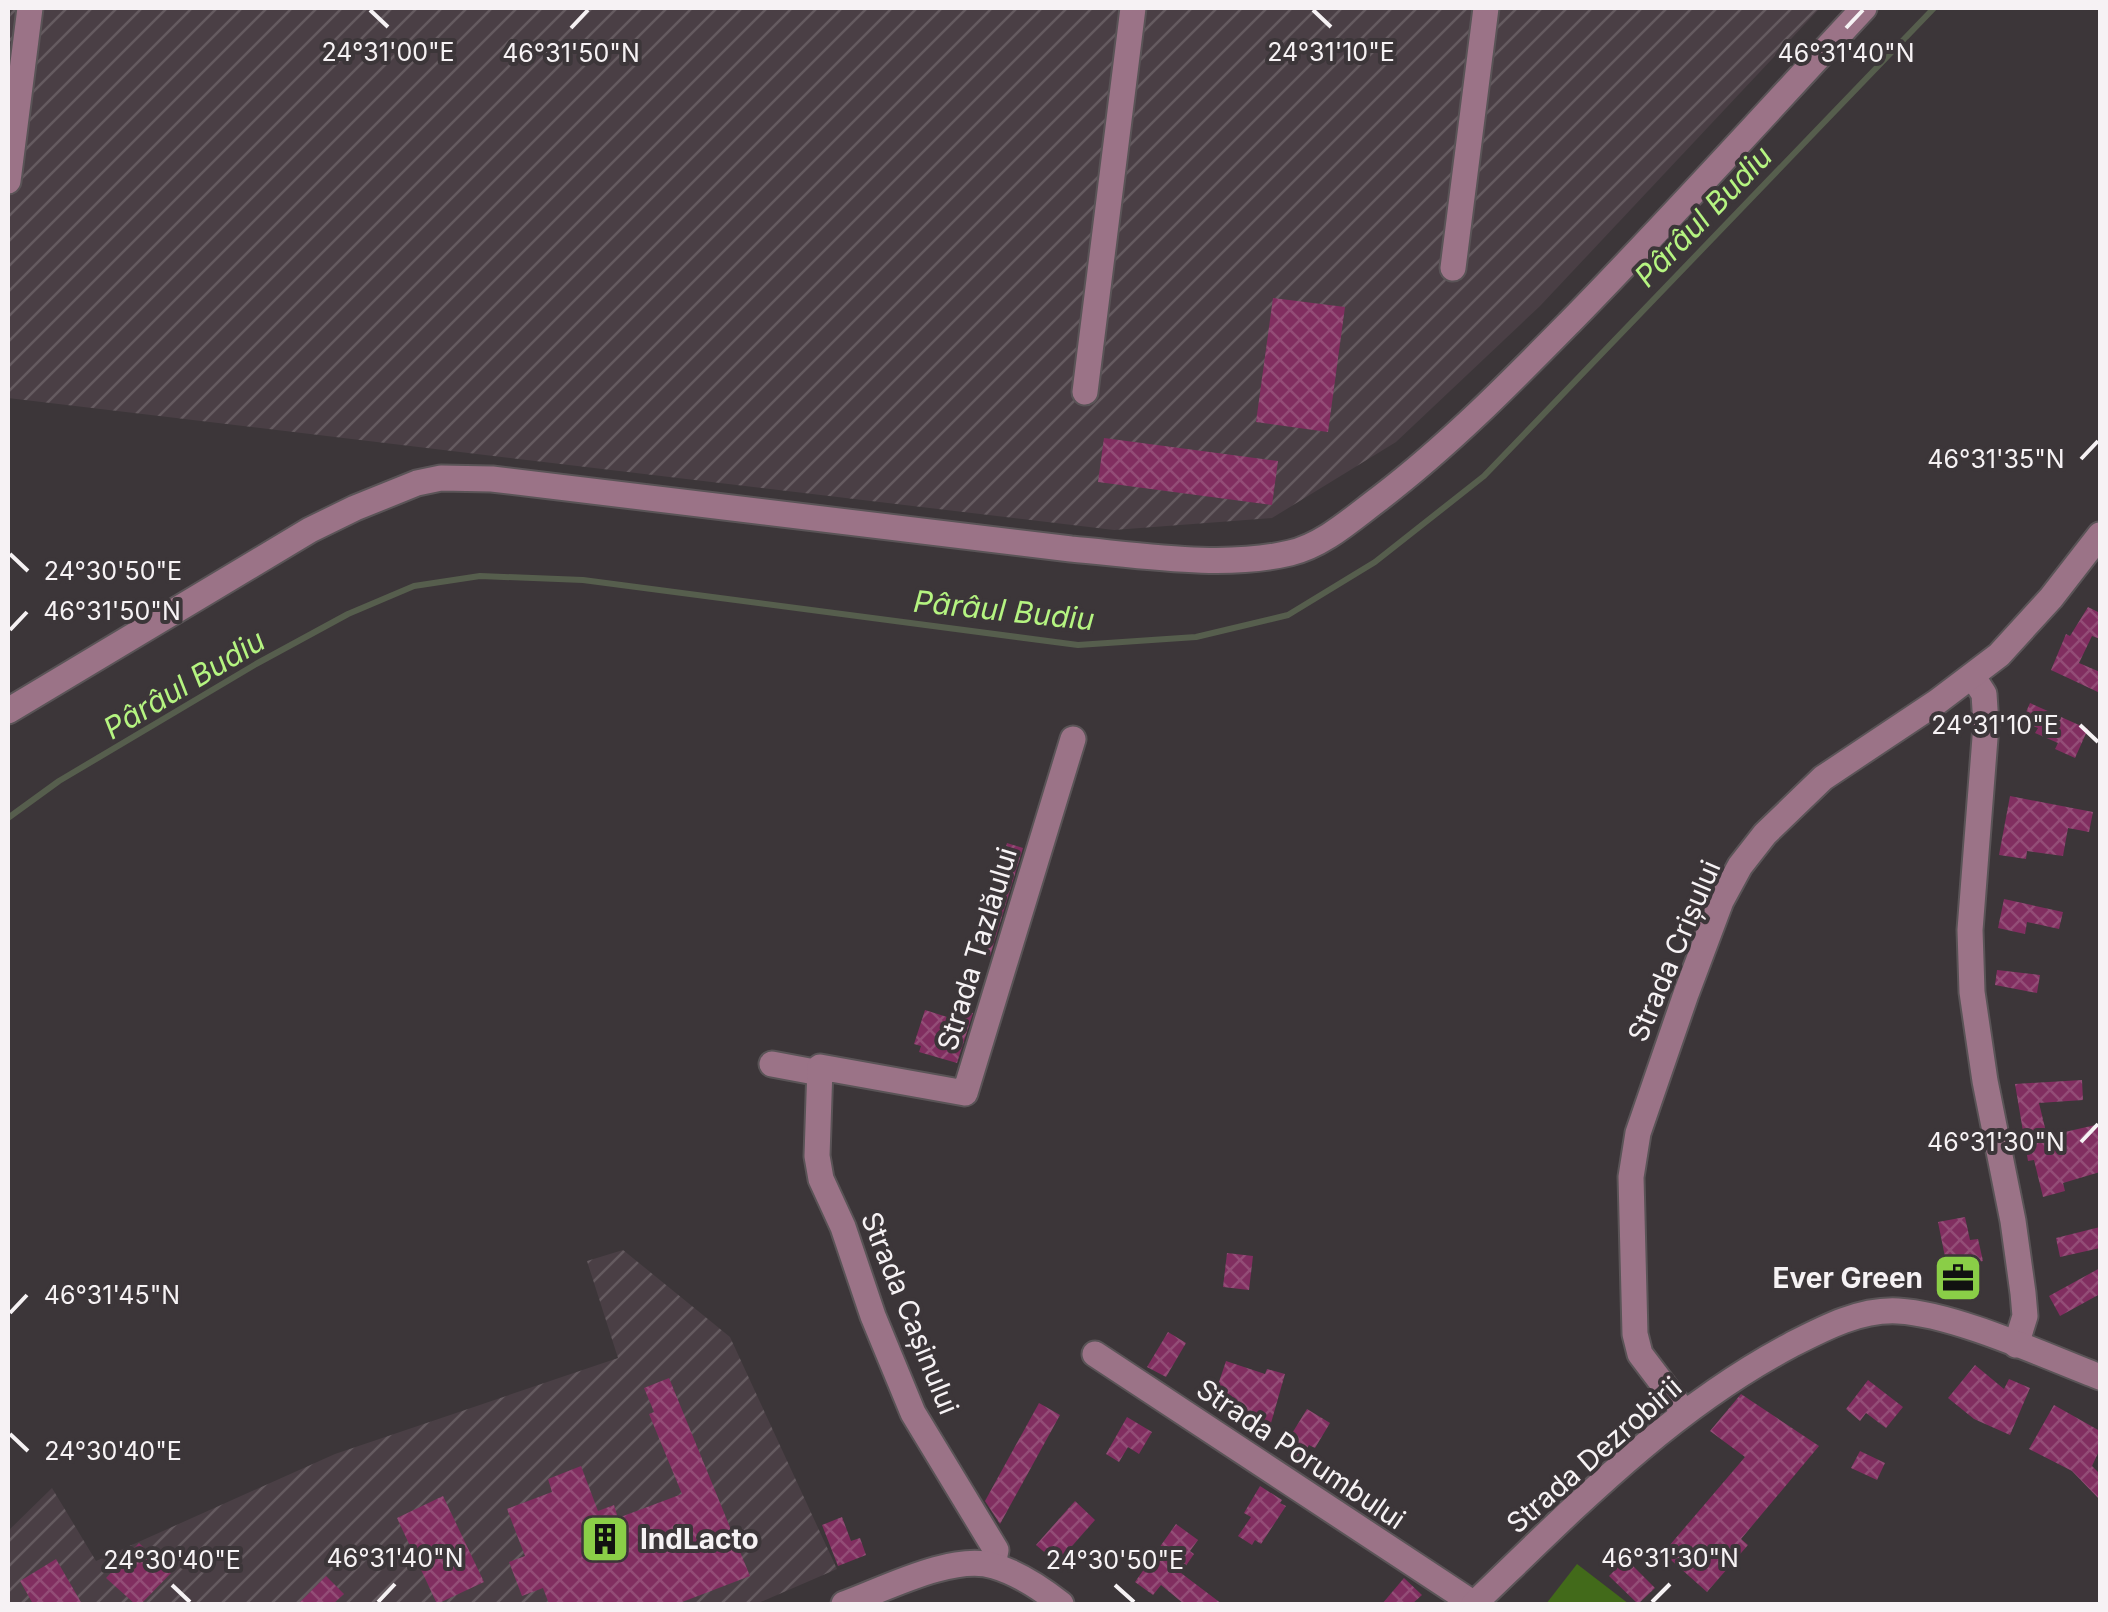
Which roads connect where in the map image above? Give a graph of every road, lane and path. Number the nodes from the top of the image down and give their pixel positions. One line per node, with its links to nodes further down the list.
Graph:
1 (30, 8): 5 (street)
2 (1133, 8): 7 (street)
3 (1486, 8): 6 (street)
4 (1864, 8): 10 (street)
5 (8, 181)
6 (1454, 268)
7 (1085, 392)
8 (2100, 535): 9 (street, Strada Crișului)
9 (1973, 677): 14 (street); 17 (street, Strada Crișului)
10 (8, 711)
11 (1072, 739): 13 (street, Strada Tazlăului)
12 (772, 1064): 13 (street)
13 (820, 1070): 18 (street, Strada Cașinului)
14 (2016, 1345): 16 (street, Strada Dezrobirii); 17 (street, Strada Dezrobirii)
15 (1096, 1354): 21 (street, Strada Porumbului)
16 (2100, 1377)
17 (1684, 1412): 21 (street, Strada Dezrobirii)
18 (993, 1566): 19 (street); 20 (street)
19 (844, 1604)
20 (1062, 1604)
21 (1474, 1604)

